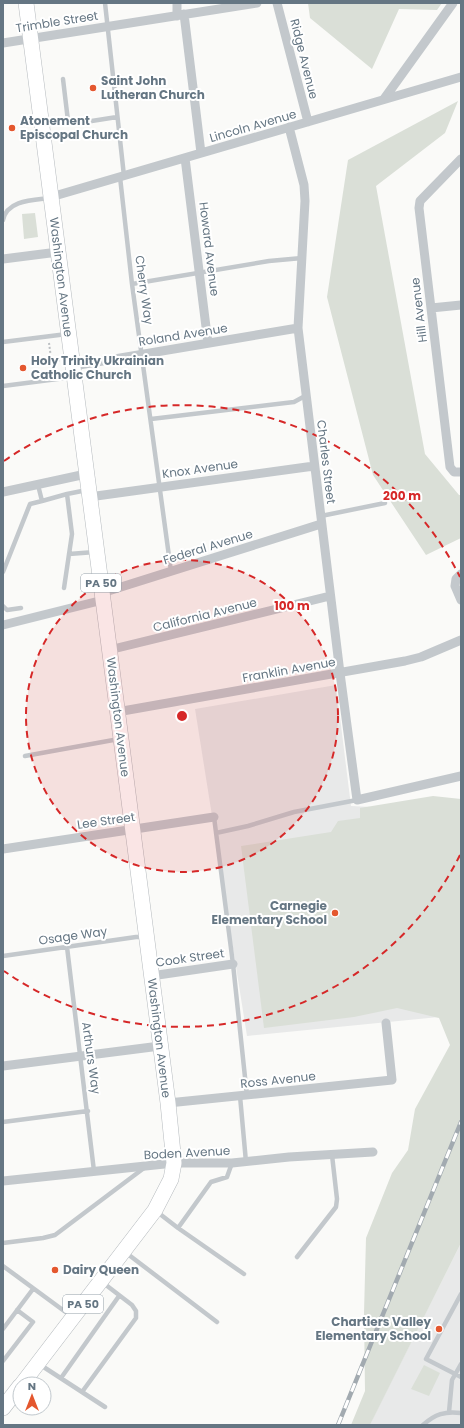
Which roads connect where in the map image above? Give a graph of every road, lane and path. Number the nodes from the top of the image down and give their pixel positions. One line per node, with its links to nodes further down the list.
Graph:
1 (26, 3): 9 (main road, Washington Avenue / PA 50)
2 (104, 3): 8 (lane, Cherry Way)
3 (177, 3): 7 (street)
4 (257, 3): 7 (street, Trimble Street)
5 (277, 3): 16 (street, Ridge Avenue)
6 (453, 3): 13 (street)
7 (181, 15): 8 (street, Trimble Street); 19 (street)
8 (106, 27): 9 (street, Trimble Street); 14 (lane, Cherry Way)
9 (30, 39): 10 (street, Trimble Street); 17 (main road, Washington Avenue / PA 50)
10 (3, 43)
11 (461, 77): 13 (street, Lincoln Avenue)
12 (63, 79): 15 (lane)
13 (384, 99): 16 (street, Lincoln Avenue)
14 (117, 117): 15 (lane); 22 (lane, Cherry Way)
15 (68, 121): 17 (lane)
16 (308, 122): 18 (street, Lincoln Avenue)
17 (42, 125): 23 (main road, Washington Avenue / PA 50)
18 (289, 127): 19 (street, Lincoln Avenue); 26 (street, Charles Street)
19 (201, 154): 20 (street, Lincoln Avenue)
20 (185, 158): 22 (street, Lincoln Avenue); 28 (street, Howard Avenue)
21 (461, 159): 31 (street, Hill Avenue)
22 (122, 176): 23 (street, Lincoln Avenue); 29 (lane, Cherry Way)
23 (51, 197): 24 (lane); 25 (main road, Washington Avenue / PA 50)
24 (3, 220)
25 (58, 252): 27 (street); 33 (main road, Washington Avenue / PA 50)
26 (303, 258): 28 (lane); 32 (street, Charles Street)
27 (3, 259)
28 (200, 273): 29 (lane); 36 (street, Howard Avenue)
29 (132, 284): 37 (lane, Cherry Way)
30 (461, 305): 31 (street)
31 (431, 308): 47 (street, Hill Avenue)
32 (298, 328): 36 (street, Roland Avenue); 44 (street, Charles Street)
33 (69, 334): 34 (lane); 41 (main road, Washington Avenue / PA 50)
34 (3, 342)
35 (49, 342): 39 (path)
36 (208, 343): 37 (street, Roland Avenue)
37 (142, 354): 41 (street, Roland Avenue); 45 (lane, Cherry Way)
38 (56, 361): 39 (path)
39 (52, 362): 40 (path); 42 (path)
40 (42, 363)
41 (73, 372): 42 (lane); 48 (main road, Washington Avenue / PA 50)
42 (54, 380): 43 (lane)
43 (3, 386)
44 (305, 396): 45 (lane); 46 (street, Charles Street)
45 (150, 419): 50 (lane, Cherry Way)
46 (314, 466): 50 (street, Knox Avenue); 56 (street, Charles Street)
47 (458, 472)
48 (86, 474): 49 (street); 53 (main road, Washington Avenue / PA 50)
49 (38, 484): 51 (street); 54 (lane)
50 (159, 487): 53 (street, Knox Avenue); 59 (lane, Cherry Way)
51 (3, 492)
52 (67, 494): 53 (lane); 54 (lane); 58 (lane)
53 (89, 494): 57 (main road, Washington Avenue / PA 50)
54 (42, 501): 60 (lane)
55 (385, 503): 56 (lane)
56 (321, 520): 59 (street, Federal Avenue); 64 (street, Charles Street)
57 (96, 552): 58 (lane); 63 (main road, Washington Avenue / PA 50)
58 (69, 554): 62 (lane)
59 (171, 571): 63 (street, Federal Avenue)
60 (3, 572)
61 (461, 574): 65 (street)
62 (64, 588)
63 (102, 596): 68 (street, Federal Avenue); 70 (main road, Washington Avenue / PA 50)
64 (330, 596): 70 (street, California Avenue); 71 (street, Charles Street)
65 (461, 600)
66 (3, 606): 67 (lane)
67 (20, 608)
68 (3, 625)
69 (461, 640): 71 (street, Franklin Avenue)
70 (109, 650): 72 (main road, Washington Avenue / PA 50)
71 (340, 673): 72 (street, Franklin Avenue); 76 (street, Charles Street)
72 (117, 712): 73 (main road, Washington Avenue / PA 50)
73 (120, 739): 74 (lane); 78 (main road, Washington Avenue / PA 50)
74 (25, 756)
75 (461, 776): 76 (street)
76 (357, 800): 79 (lane)
77 (214, 817): 78 (street, Lee Street); 79 (lane)
78 (132, 829): 80 (street, Lee Street); 81 (main road, Washington Avenue / PA 50)
79 (216, 833): 84 (lane)
80 (3, 849)
81 (146, 936): 82 (lane, Osage Way); 85 (main road, Washington Avenue / PA 50)
82 (67, 947): 83 (lane, Osage Way); 88 (lane, Arthurs Way)
83 (3, 956)
84 (233, 964): 85 (street, Cook Street); 90 (lane)
85 (151, 976): 87 (main road, Washington Avenue / PA 50)
86 (386, 1023): 90 (street, Ross Avenue)
87 (160, 1046): 88 (street); 91 (main road, Washington Avenue / PA 50)
88 (80, 1056): 89 (street); 92 (lane, Arthurs Way)
89 (3, 1066)
90 (243, 1096): 91 (street, Ross Avenue); 96 (lane)
91 (168, 1104): 97 (main road, Washington Avenue / PA 50)
92 (88, 1111): 93 (lane); 100 (lane, Arthurs Way)
93 (3, 1122)
94 (373, 1152): 95 (street, Boden Avenue)
95 (332, 1155): 96 (street, Boden Avenue); 106 (lane)
96 (246, 1162): 98 (street, Boden Avenue)
97 (174, 1163): 98 (street, Boden Avenue); 99 (street, Boden Avenue); 102 (main road, Washington Avenue / PA 50)
98 (232, 1163): 103 (lane)
99 (146, 1166): 100 (street, Boden Avenue); 104 (lane)
100 (94, 1172): 101 (street, Boden Avenue)
101 (3, 1181)
102 (155, 1210): 103 (lane); 105 (main road, Washington Avenue / PA 50)
103 (178, 1228): 108 (lane)
104 (3, 1243)
105 (124, 1251): 109 (main road, Washington Avenue / PA 50); 115 (lane)
106 (297, 1257)
107 (3, 1266): 110 (lane)
108 (244, 1274)
109 (100, 1281): 112 (lane); 114 (main road, Washington Avenue / PA 50)
110 (34, 1288): 113 (lane); 114 (lane)
111 (461, 1294): 120 (lane)
112 (119, 1296): 123 (lane); 124 (lane)
113 (18, 1310): 116 (lane); 117 (lane)
114 (73, 1317): 118 (main road, Washington Avenue / PA 50)
115 (217, 1322)
116 (3, 1329)
117 (3, 1361)
118 (38, 1363): 121 (main road, Washington Avenue / PA 50); 123 (lane)
119 (461, 1364): 120 (lane)
120 (456, 1374): 122 (lane); 128 (lane)
121 (28, 1376)
122 (461, 1377)
123 (61, 1378): 124 (lane)
124 (82, 1392): 126 (lane)
125 (12, 1396): 127 (main road, Washington Avenue / PA 50)
126 (106, 1407)
127 (3, 1408)
128 (449, 1412): 129 (lane); 130 (lane)
129 (461, 1413)
130 (423, 1425)

